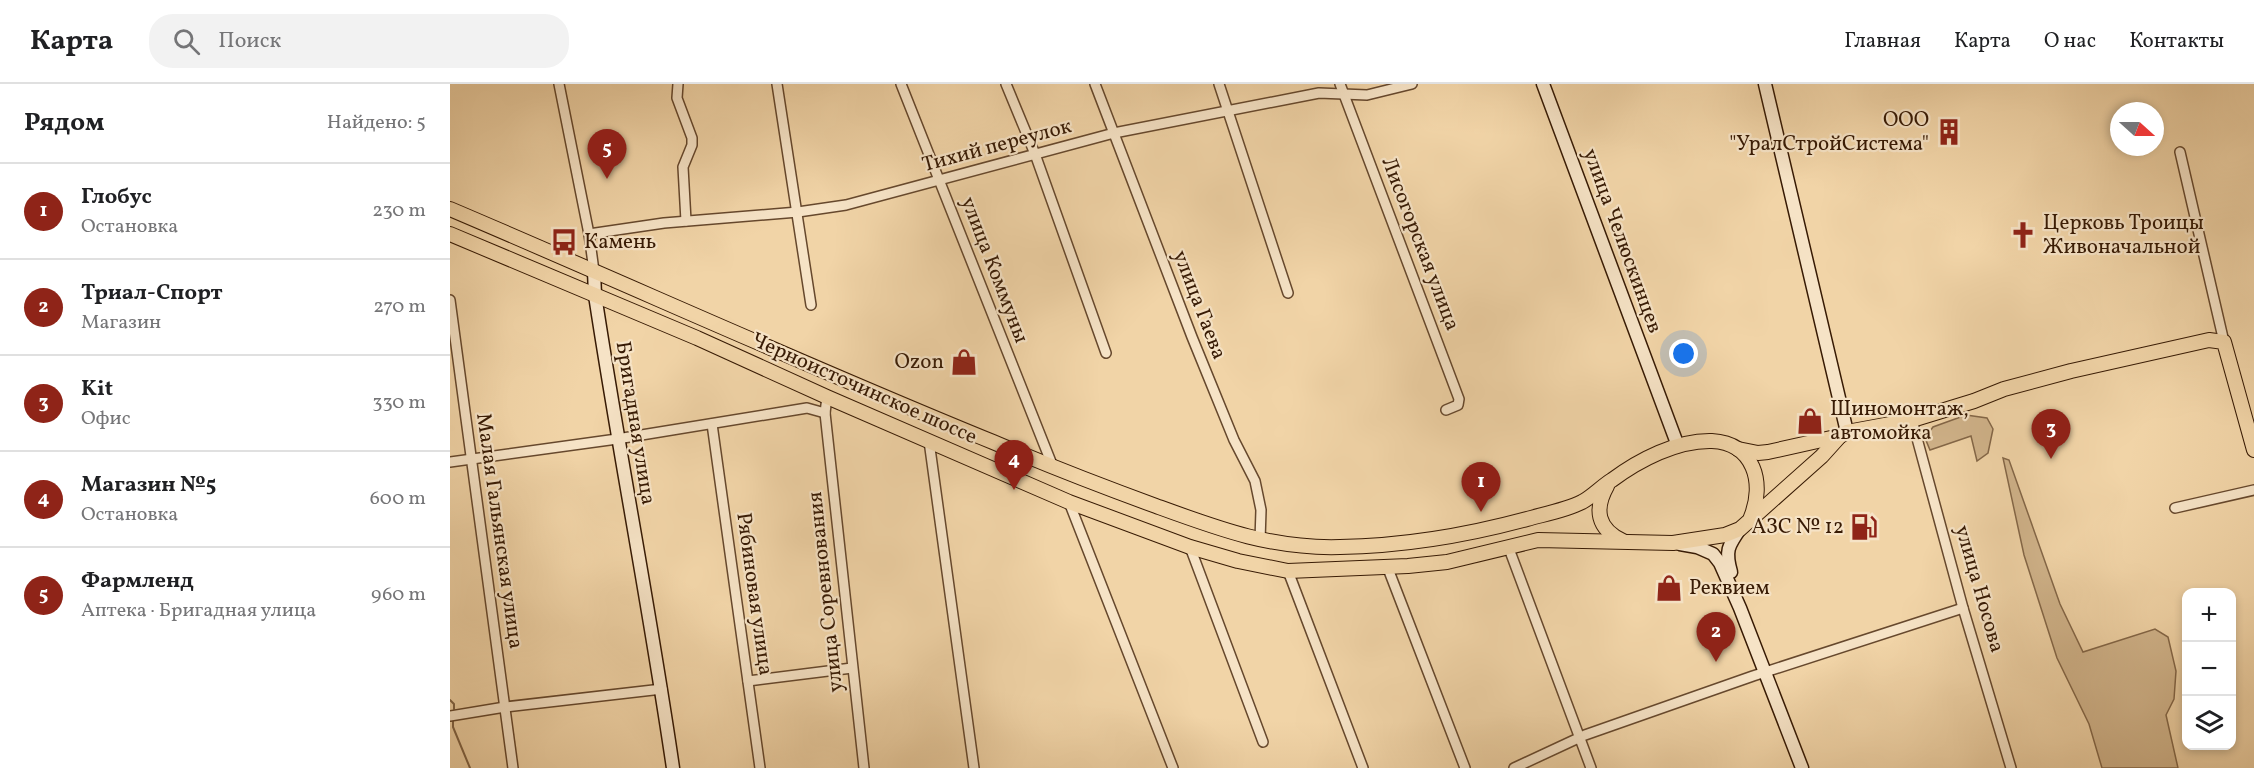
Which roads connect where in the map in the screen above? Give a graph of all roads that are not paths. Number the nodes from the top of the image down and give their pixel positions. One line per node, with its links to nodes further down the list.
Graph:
1 (560, 84): 22 (street, Бригадная улица)
2 (678, 84): 20 (street)
3 (777, 84): 19 (street)
4 (901, 84): 17 (street, улица Коммуны)
5 (1006, 84): 16 (street)
6 (1095, 84): 14 (street, улица Гаева)
7 (1219, 84): 13 (street)
8 (1340, 84): 12 (street, Лисогорская улица)
9 (1412, 84): 12 (street, Тихий переулок)
10 (1543, 84): 38 (street, улица Челюскинцев)
11 (1765, 84): 35 (street)
12 (1344, 95): 13 (street, Тихий переулок); 31 (street, Лисогорская улица)
13 (1228, 111): 14 (street, Тихий переулок); 24 (street)
14 (1114, 133): 16 (street, Тихий переулок); 51 (street, улица Гаева)
15 (2180, 152): 28 (street)
16 (1035, 154): 17 (street, Тихий переулок); 29 (street)
17 (939, 179): 19 (street, Тихий переулок); 43 (street, улица Коммуны)
18 (450, 209): 23 (main road, Черноисточинское шоссе)
19 (798, 212): 20 (street, Тихий переулок); 27 (street)
20 (686, 221): 22 (street, Тихий переулок)
21 (450, 234): 25 (main road, Черноисточинское шоссе)
22 (590, 234): 23 (street, Бригадная улица)
23 (594, 271): 25 (street, Бригадная улица); 43 (main road, Черноисточинское шоссе)
24 (1288, 293)
25 (595, 295): 30 (main road, Черноисточинское шоссе); 36 (street, Бригадная улица)
26 (450, 300): 41 (street, Малая Гальянская улица)
27 (811, 305)
28 (2224, 342): 33 (main road); 40 (main road)
29 (1106, 353)
30 (827, 398): 32 (street, улица Соревнования); 37 (main road, Черноисточинское шоссе)
31 (1446, 410)
32 (825, 413): 34 (street); 60 (street, улица Соревнования)
33 (1912, 420): 35 (main road); 59 (street, улица Носова)
34 (712, 424): 36 (street); 62 (street, Рябиновая улица)
35 (1844, 434): 39 (main road); 49 (main road)
36 (617, 439): 41 (street); 63 (street, Бригадная улица)
37 (929, 441): 46 (main road, Черноисточинское шоссе); 72 (street)
38 (1678, 446): 39 (main road); 44 (main road)
39 (1738, 449): 49 (main road)
40 (2254, 450)
41 (471, 459): 42 (street); 64 (street, Малая Гальянская улица)
42 (450, 462)
43 (1059, 470): 46 (main road); 51 (main road, Черноисточинское шоссе)
44 (1609, 481): 51 (main road, Черноисточинское шоссе); 52 (main road)
45 (2254, 490): 48 (street)
46 (1055, 496): 47 (main road, Черноисточинское шоссе)
47 (1069, 502): 55 (main road, Черноисточинское шоссе); 73 (street)
48 (2175, 508)
49 (1750, 519): 50 (main road)
50 (1740, 529): 53 (main road); 58 (street)
51 (1260, 540)
52 (1623, 542): 53 (main road); 54 (main road, Черноисточинское шоссе)
53 (1673, 543): 58 (street)
54 (1508, 546): 56 (main road, Черноисточинское шоссе); 66 (street)
55 (1190, 547): 57 (main road, Черноисточинское шоссе); 67 (street)
56 (1387, 566): 57 (main road, Черноисточинское шоссе); 75 (street)
57 (1288, 571): 74 (street)
58 (1740, 608): 61 (street)
59 (1963, 608): 61 (street); 79 (street, улица Носова)
60 (852, 668): 62 (street); 71 (street, улица Соревнования)
61 (1765, 672): 66 (street); 78 (street)
62 (748, 681): 70 (street, Рябиновая улица)
63 (662, 689): 64 (street); 69 (street, Бригадная улица)
64 (505, 707): 65 (street); 68 (street, Малая Гальянская улица)
65 (450, 716)
66 (1580, 739): 76 (street); 77 (street)
67 (1263, 742)
68 (513, 768)
69 (673, 768)
70 (760, 768)
71 (864, 768)
72 (974, 768)
73 (1173, 768)
74 (1363, 768)
75 (1465, 768)
76 (1514, 768)
77 (1591, 768)
78 (1802, 768)
79 (2011, 768)

